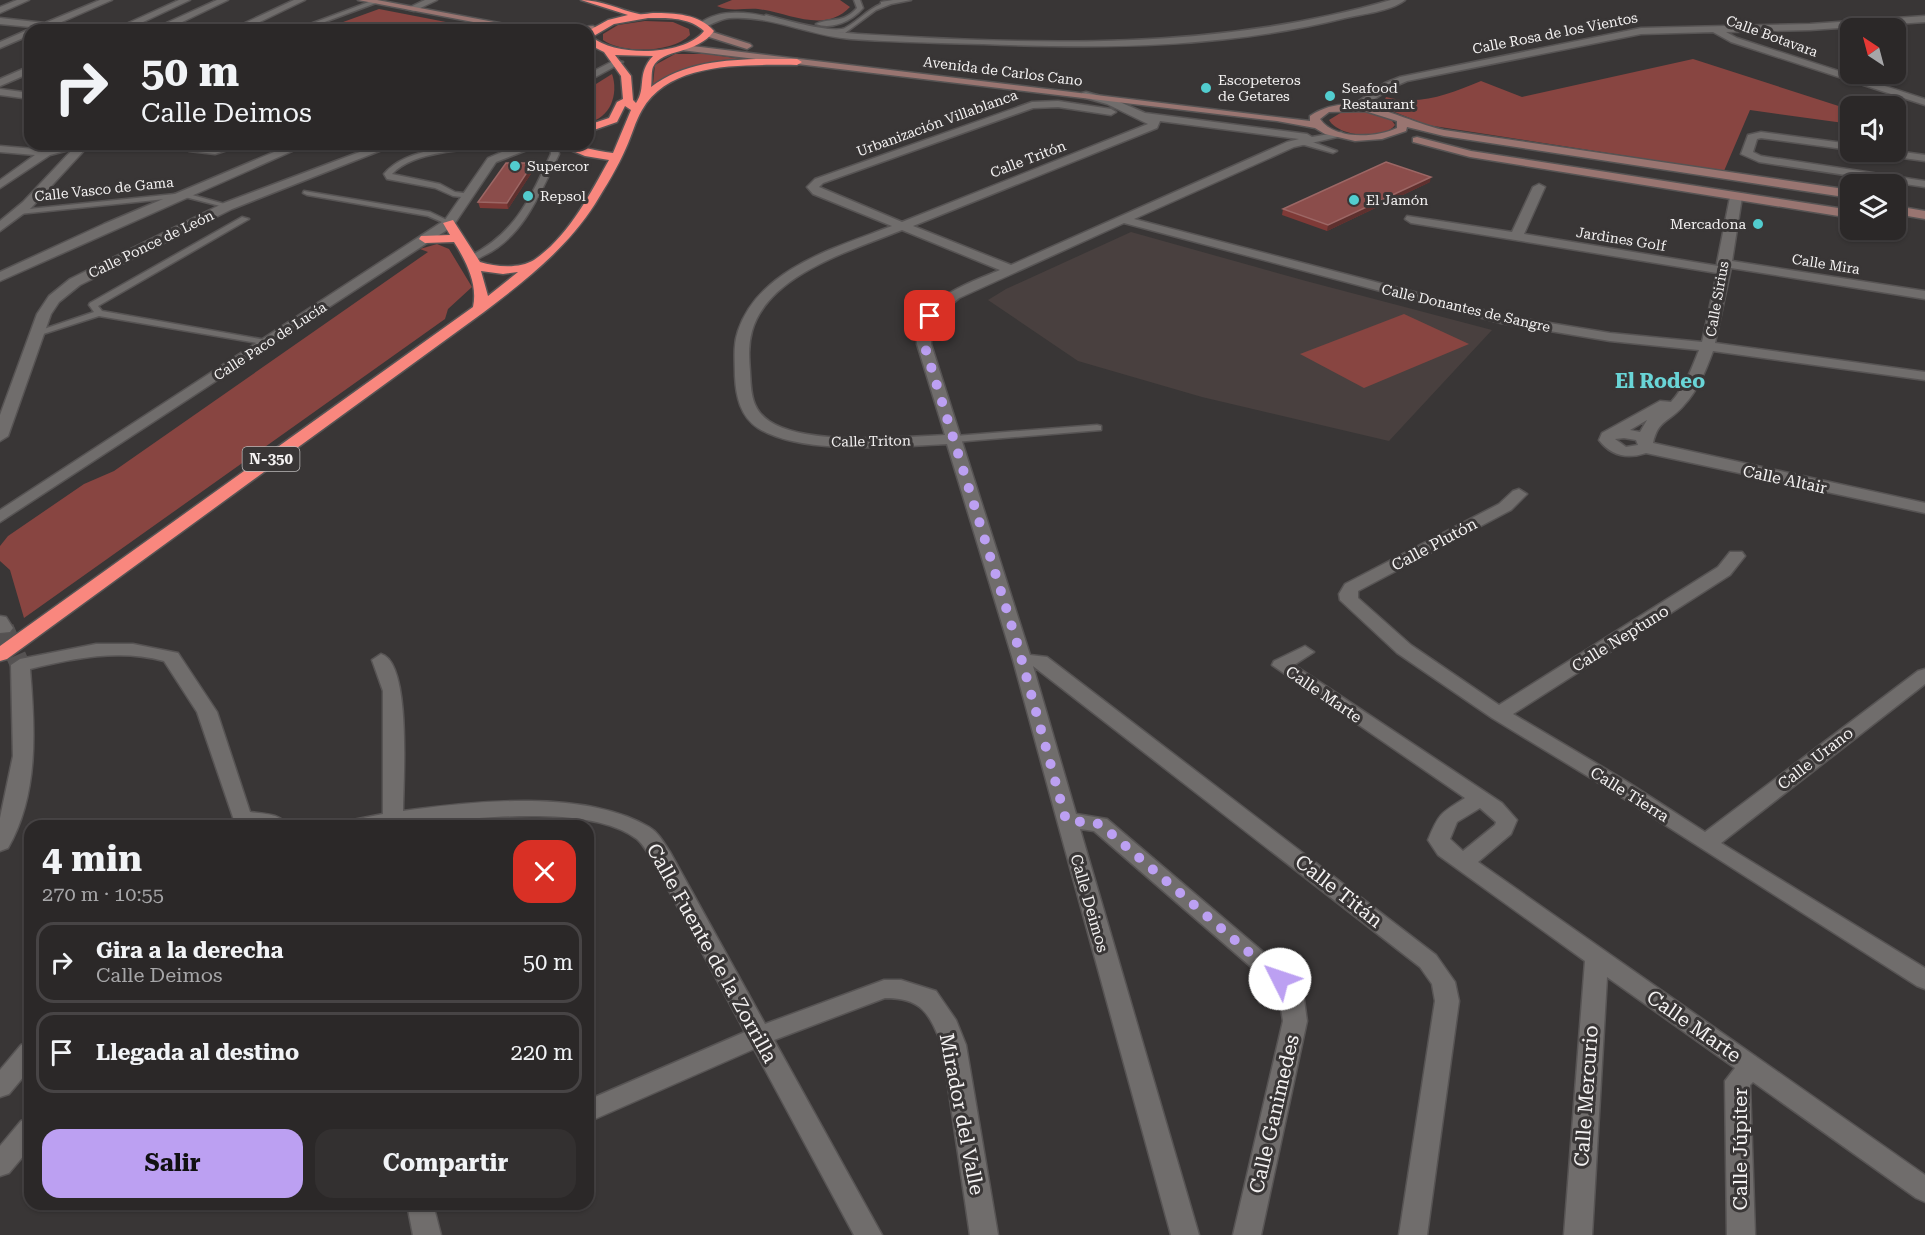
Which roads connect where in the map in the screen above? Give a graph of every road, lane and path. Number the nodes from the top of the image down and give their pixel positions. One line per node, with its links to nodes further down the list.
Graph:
1 (25, 0): 17 (street)
2 (108, 0): 24 (street)
3 (186, 0): 25 (street)
4 (224, 0): 26 (street)
5 (301, 0): 27 (street)
6 (362, 0): 13 (street)
7 (434, 0): 16 (street)
8 (571, 0): 32 (highway)
9 (859, 0): 31 (lane)
10 (908, 0): 15 (lane)
11 (1401, 0): 39 (street)
12 (588, 1): 18 (highway)
13 (374, 2): 16 (street); 28 (lane)
14 (871, 3): 15 (lane)
15 (889, 3): 34 (lane)
16 (411, 9): 29 (street)
17 (0, 10)
18 (653, 16): 20 (highway); 37 (highway)
19 (749, 16): 30 (street); 34 (lane); 39 (street)
20 (689, 19): 30 (highway); 31 (street)
21 (1925, 19): 33 (street, Calle Rosa de los Vientos)
22 (0, 21): 23 (street)
23 (28, 24)
24 (51, 24)
25 (132, 24)
26 (169, 24)
27 (248, 24)
28 (315, 24)
29 (487, 24)
30 (704, 24): 35 (highway)
31 (807, 24): 34 (street)
32 (594, 29)
33 (1713, 29): 52 (street, Calle Rosa de los Vientos); 54 (street, Calle Botavara)
34 (845, 31): 39 (street)
35 (709, 34): 41 (highway); 58 (street, Avenida de Carlos Cano)
36 (24, 35): 40 (street)
37 (594, 35)
38 (594, 38): 42 (highway)
39 (925, 38)
40 (0, 45)
41 (684, 48): 43 (highway); 45 (street, Avenida de Carlos Cano)
42 (608, 51): 43 (highway); 44 (highway)
43 (663, 52): 53 (highway)
44 (618, 62): 47 (street); 55 (highway)
45 (796, 62): 50 (street, Avenida de Carlos Cano); 53 (highway)
46 (24, 72): 48 (street)
47 (594, 75)
48 (0, 83)
49 (0, 92): 51 (street)
50 (1083, 94): 59 (street); 61 (street, Avenida de Carlos Cano)
51 (24, 95)
52 (1376, 95): 56 (street, Calle Rosa de los Vientos); 57 (street)
53 (645, 100): 55 (highway)
54 (1925, 102)
55 (631, 104): 62 (highway); 83 (highway, N-350)
56 (1355, 107): 57 (street, Avenida de Carlos Cano); 58 (street, Avenida de Carlos Cano)
57 (1382, 111): 60 (street)
58 (1320, 112): 61 (street)
59 (1149, 117): 65 (street, Urbanización Villablanca); 107 (street, Calle Tritón); 107 (street, Urbanización Villablanca)
60 (1402, 122): 64 (street); 89 (street)
61 (1318, 125): 63 (street, Avenida de Carlos Cano); 65 (street)
62 (594, 127)
63 (1341, 135): 64 (street, Avenida de Carlos Cano); 65 (street)
64 (1383, 137): 66 (street, Avenida de Carlos Cano)
65 (1303, 140): 80 (lane); 103 (street, Calle Deimos)
66 (1417, 140): 93 (street); 94 (street)
67 (1840, 146): 86 (street)
68 (0, 149): 81 (street)
69 (57, 150): 81 (street)
70 (78, 150): 99 (street)
71 (197, 150): 72 (lane)
72 (216, 150)
73 (289, 150): 91 (street, Calle Ponce de León)
74 (375, 150): 97 (street, Calle Ponce de León)
75 (451, 150): 92 (lane)
76 (496, 150): 85 (street, Calle Paco de Lucía)
77 (516, 150): 85 (street)
78 (554, 150): 114 (lane)
79 (578, 150): 83 (highway)
80 (1333, 151)
81 (46, 153): 87 (street)
82 (1906, 155): 84 (street)
83 (616, 157): 113 (highway, N-350)
84 (1925, 158)
85 (492, 160): 92 (street, Calle Paco de Lucía)
86 (1925, 184)
87 (0, 185)
88 (1539, 187): 110 (street)
89 (1840, 192)
90 (307, 193): 106 (lane)
91 (185, 195): 97 (lane, Calle Vasco de Gama); 99 (lane, Calle Vasco de Gama); 117 (street, Calle Ponce de León)
92 (468, 196): 106 (street, Calle Paco de Lucía)
93 (1736, 197): 100 (street); 115 (street, Calle Sirius)
94 (1840, 201)
95 (1906, 202): 96 (street)
96 (1925, 205)
97 (228, 206): 121 (street, Calle Ponce de León)
98 (1906, 211): 101 (street)
99 (18, 212): 109 (street)
100 (1840, 212)
101 (1925, 214)
102 (245, 219): 120 (lane)
103 (1121, 219): 116 (street, Calle Deimos); 123 (street, Calle Donantes de Sangre)
104 (1411, 219): 110 (street, Jardines Golf)
105 (1906, 222): 108 (street)
106 (449, 223): 111 (highway); 112 (street, Calle Paco de Lucía)
107 (902, 225): 116 (street); 128 (street, Calle Triton)
108 (1925, 225)
109 (0, 227)
110 (1516, 237): 115 (street, Jardines Golf)
111 (459, 238): 112 (highway); 114 (highway)
112 (425, 239): 122 (street, Calle Paco de Lucía)
113 (540, 260): 114 (highway); 119 (highway, N-350)
114 (473, 262): 119 (highway)
115 (1723, 267): 118 (street, Calle Mira); 123 (street, Calle Sirius)
116 (1010, 269): 128 (street, Calle Deimos)
117 (0, 277)
118 (1925, 295)
119 (479, 309): 136 (highway, N-350)
120 (99, 314): 121 (lane); 122 (lane)
121 (37, 333): 127 (street, Calle Ponce de León)
122 (266, 343): 132 (street, Calle Paco de Lucía)
123 (1708, 346): 124 (street, Calle Donantes de Sangre); 125 (street, Calle Sirius)
124 (1925, 376)
125 (1683, 396): 129 (street, Calle Sirius); 129 (street)
126 (1097, 428): 128 (lane)
127 (0, 436)
128 (955, 439): 138 (street, Calle Deimos)
129 (1646, 445): 131 (street, Calle Altair)
130 (1519, 494): 134 (street, Calle Plutón)
131 (1925, 508)
132 (0, 520)
133 (1736, 556): 140 (street, Calle Neptuno)
134 (1348, 594): 140 (street, Calle Tierra)
135 (1305, 651): 141 (street, Calle Marte)
136 (0, 655)
137 (381, 660): 142 (street)
138 (1022, 660): 145 (street, Calle Deimos); 165 (street, Calle Titán)
139 (1925, 675): 147 (street, Calle Urano)
140 (1499, 714): 147 (street, Calle Tierra)
141 (1479, 799): 148 (street, Calle Marte); 148 (street, Calle Marte)
142 (393, 819): 144 (street, Calle Fuente de la Zorrilla); 151 (street, Calle Fuente de la Zorrilla)
143 (237, 820): 146 (street)
144 (388, 820)
145 (1066, 820): 163 (street, Calle Deimos); 164 (street, Calle Ganimedes)
146 (0, 843)
147 (1706, 843): 150 (street, Calle Tierra)
148 (1463, 863): 149 (street, Calle Marte)
149 (1597, 957): 153 (street, Calle Marte); 166 (street, Calle Mercurio)
150 (1925, 980)
151 (759, 1036): 155 (street); 161 (street, Calle Fuente de la Zorrilla); 162 (street, Mirador del Valle)
152 (24, 1059): 154 (street)
153 (1752, 1068): 158 (street, Calle Marte); 167 (street, Calle Júpiter)
154 (0, 1086)
155 (594, 1108)
156 (24, 1136): 157 (street)
157 (0, 1165)
158 (1925, 1190)
159 (422, 1210): 160 (street)
160 (428, 1235)
161 (868, 1235)
162 (984, 1235)
163 (1185, 1235)
164 (1247, 1235)
165 (1413, 1235)
166 (1578, 1235)
167 (1741, 1235)

